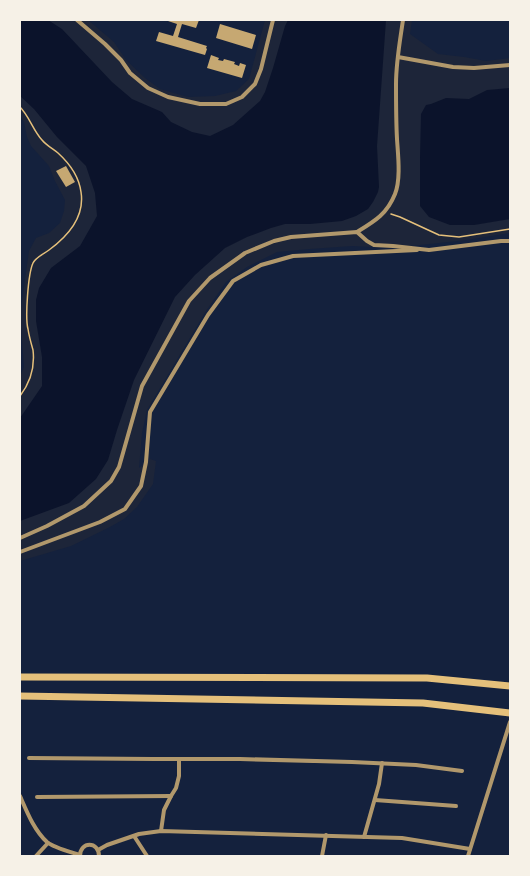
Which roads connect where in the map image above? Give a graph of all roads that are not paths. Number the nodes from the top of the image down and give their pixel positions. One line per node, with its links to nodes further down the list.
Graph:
1 (77, 20): 2 (street)
2 (273, 20)
3 (403, 20): 4 (street)
4 (398, 57): 5 (street); 6 (street)
5 (510, 65)
6 (358, 232): 8 (street); 9 (street)
7 (510, 241): 8 (street)
8 (429, 250): 10 (street)
9 (20, 538)
10 (20, 552)
11 (20, 677): 12 (main road)
12 (510, 686)
13 (20, 696): 14 (main road)
14 (510, 713)
15 (510, 722): 30 (street)
16 (29, 758): 17 (street)
17 (179, 759): 18 (street); 21 (street)
18 (382, 764): 19 (street); 23 (street)
19 (462, 771)
20 (20, 796): 29 (street)
21 (171, 796): 22 (street); 25 (street)
22 (37, 797)
23 (375, 800): 24 (street); 28 (street)
24 (456, 806)
25 (161, 831): 26 (street); 27 (street)
26 (326, 835): 28 (street); 36 (street)
27 (134, 836): 31 (street); 35 (street)
28 (364, 837): 30 (street)
29 (48, 843): 32 (street); 33 (street)
30 (470, 849): 37 (street)
31 (98, 850): 32 (street); 34 (street)
32 (80, 855)
33 (36, 856)
34 (99, 856)
35 (147, 856)
36 (322, 856)
37 (468, 856)

